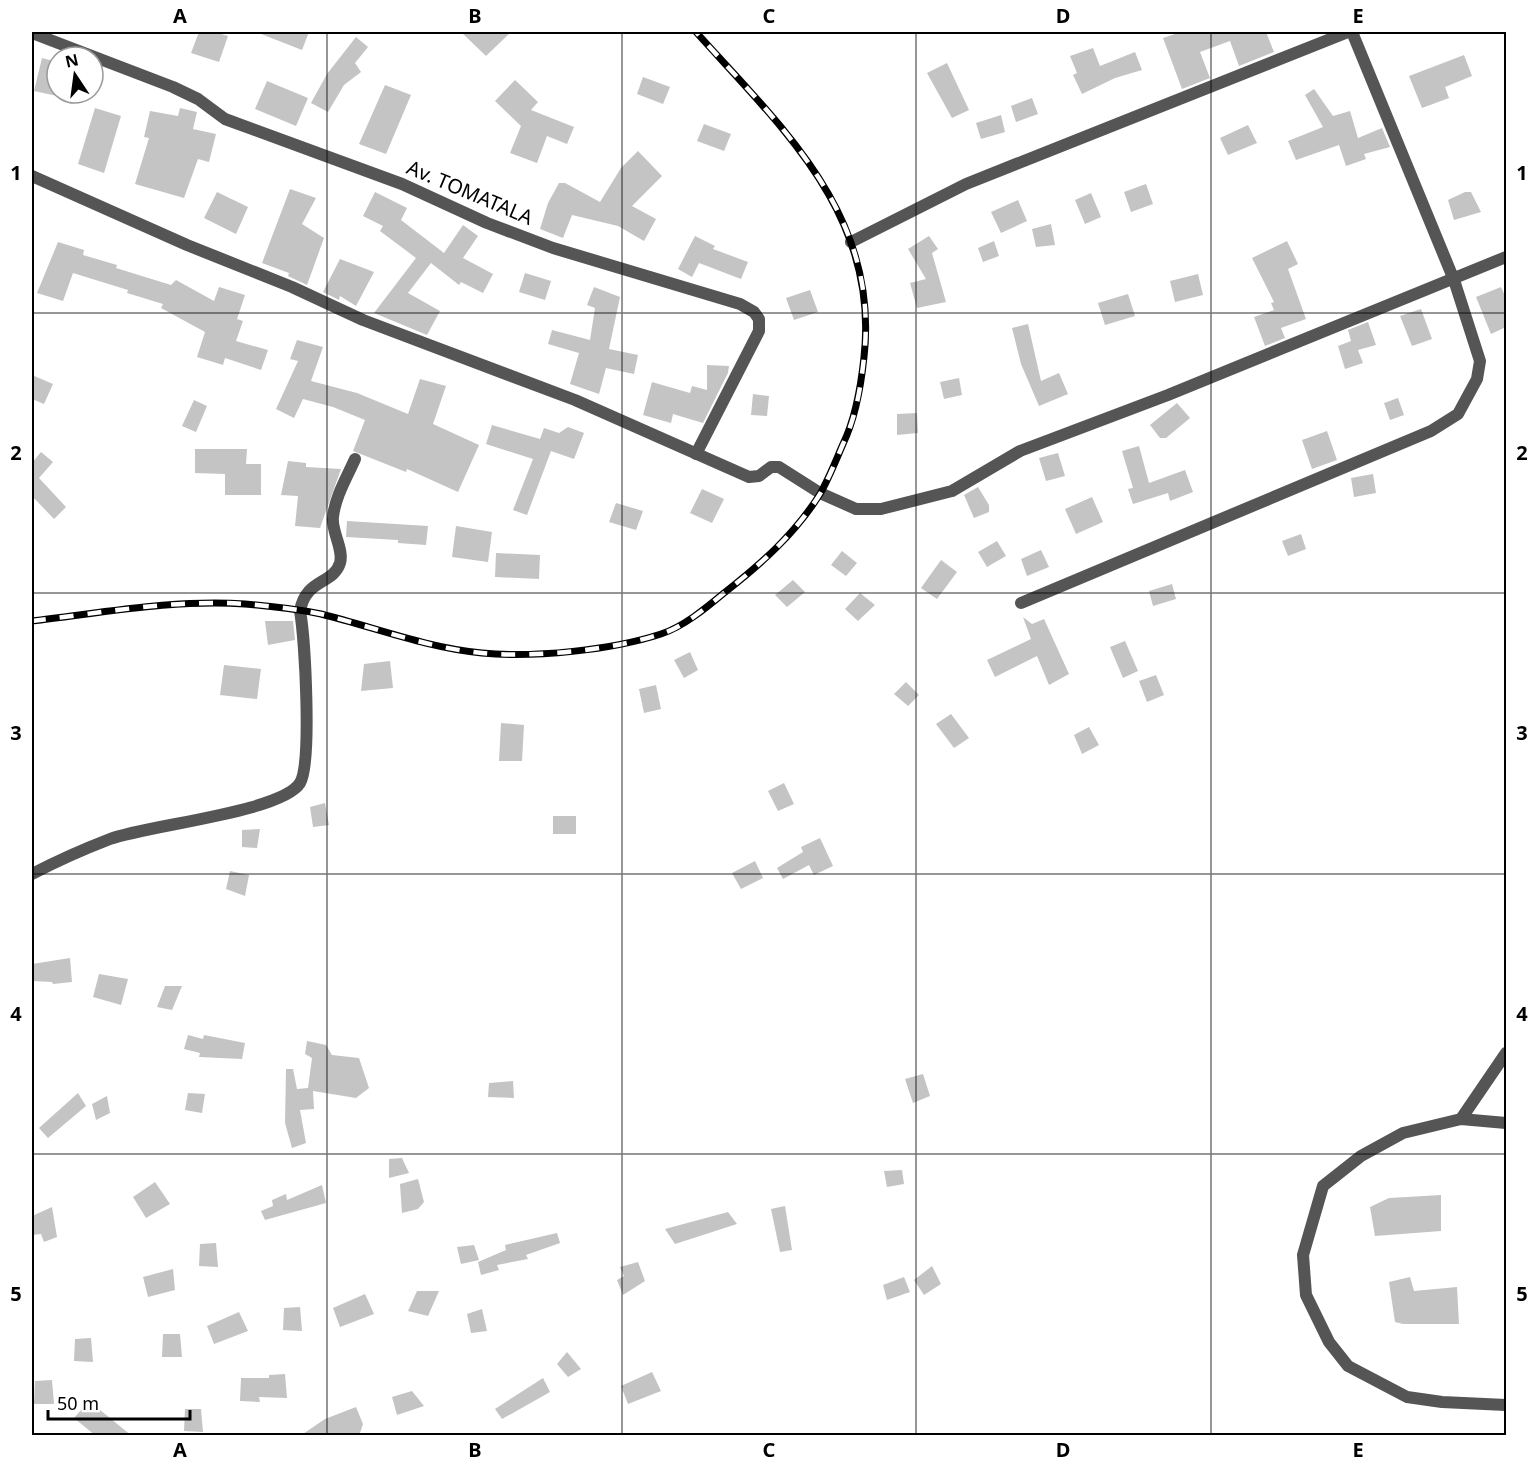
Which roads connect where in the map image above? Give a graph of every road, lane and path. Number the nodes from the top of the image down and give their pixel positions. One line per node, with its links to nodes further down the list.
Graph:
1 (1350, 32): 4 (street); 6 (street)
2 (32, 33): 7 (street, Av. TOMATALA)
3 (32, 176): 7 (street)
4 (851, 242)
5 (1506, 258): 6 (street)
6 (1454, 280): 7 (street); 9 (street)
7 (696, 454)
8 (355, 459): 10 (street)
9 (1021, 603)
10 (32, 874)
11 (1506, 1053): 12 (street)
12 (1461, 1119): 13 (street); 14 (street)
13 (1506, 1123)
14 (1506, 1405)

